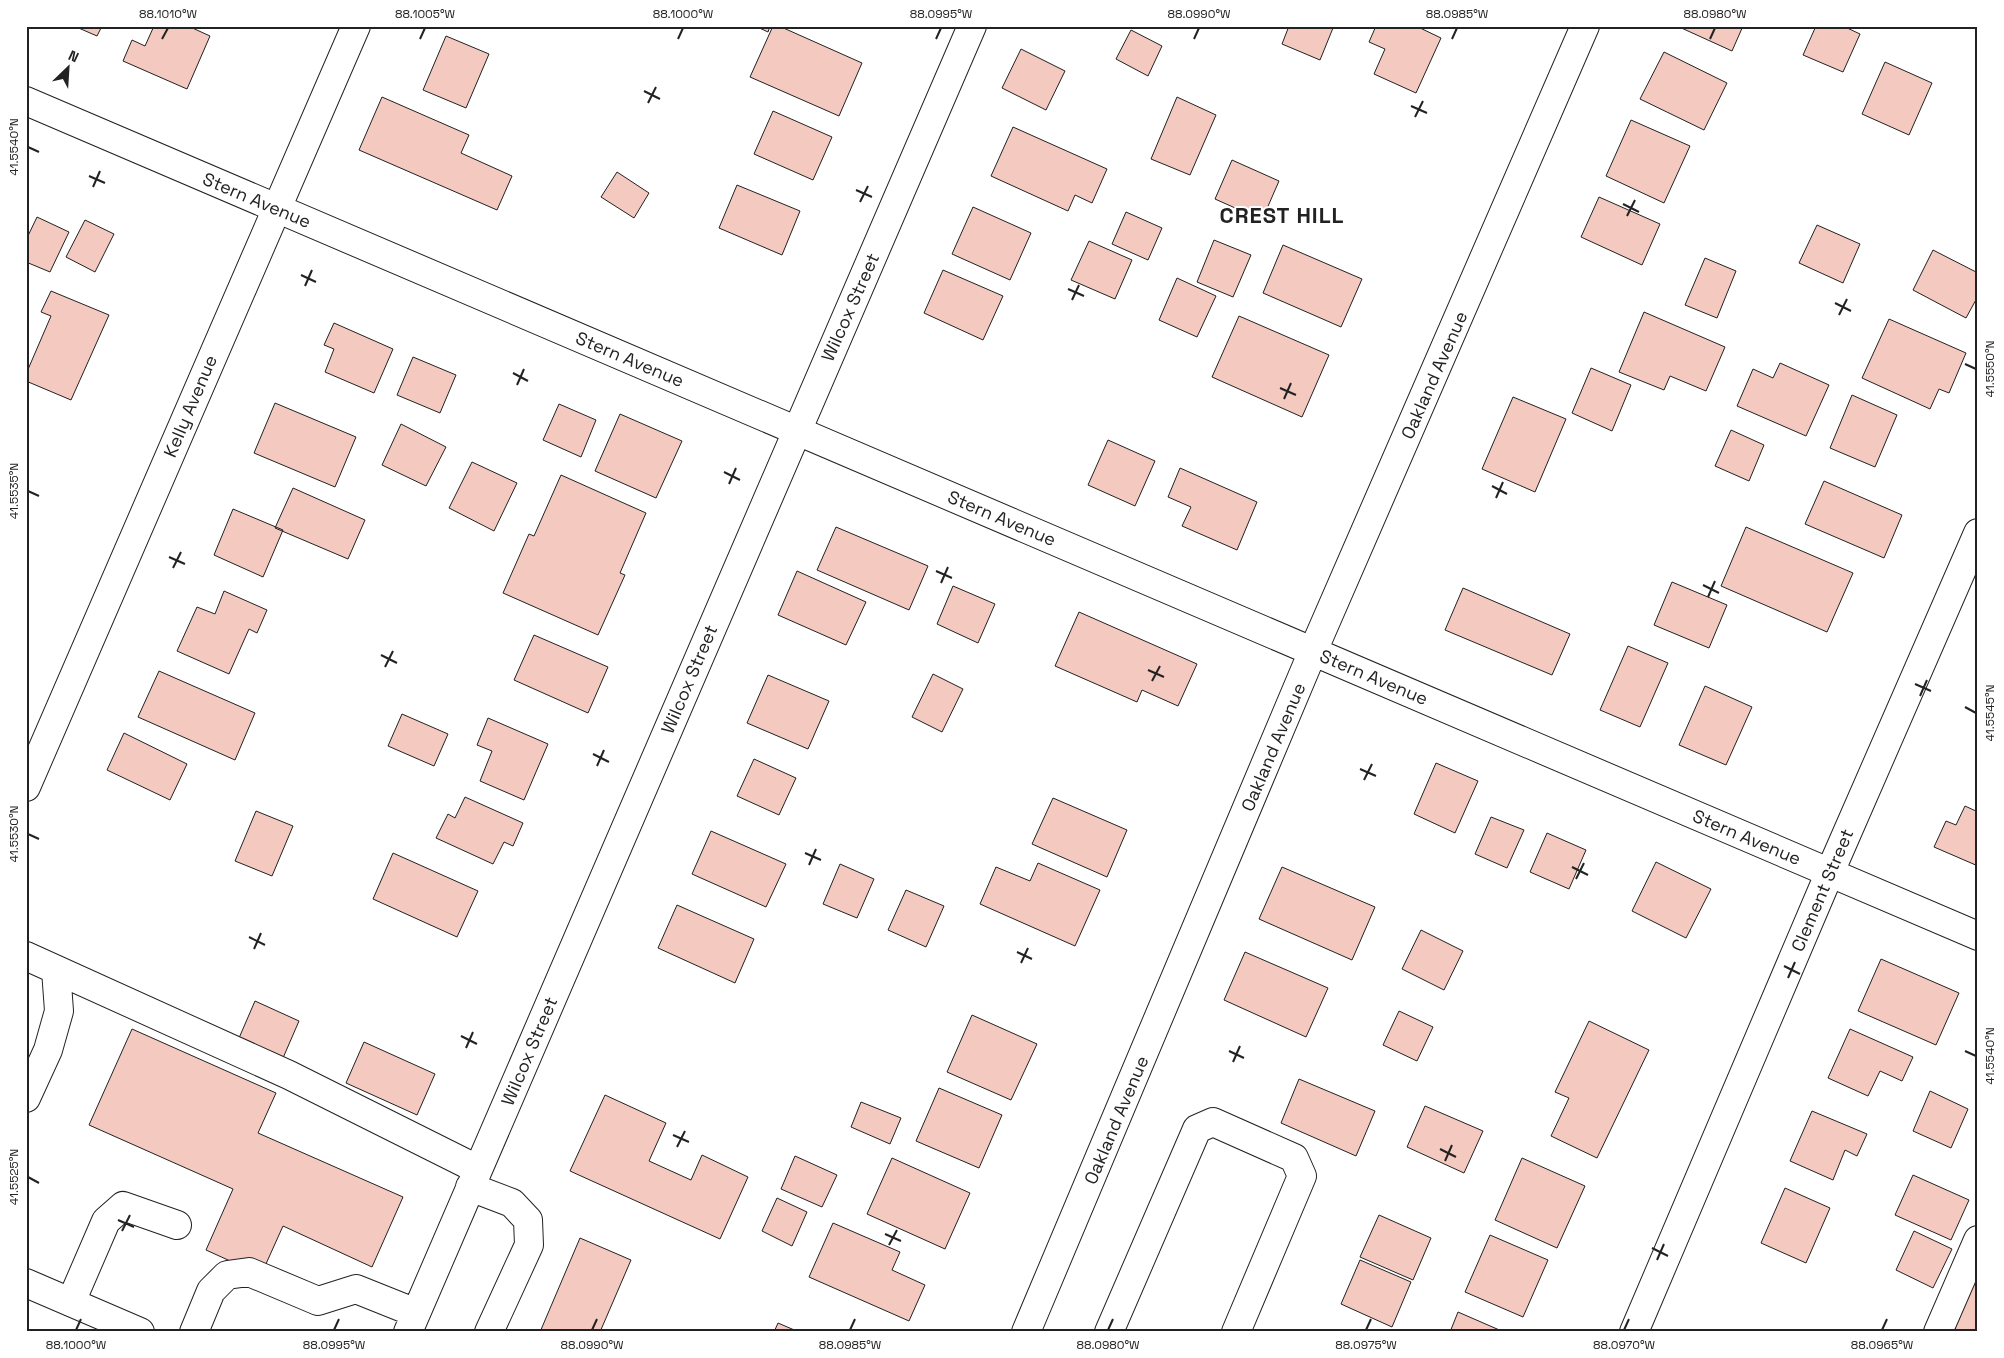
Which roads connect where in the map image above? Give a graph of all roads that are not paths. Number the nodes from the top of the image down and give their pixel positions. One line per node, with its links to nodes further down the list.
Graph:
1 (356, 26): 5 (street, Kelly Avenue)
2 (972, 26): 6 (street, Wilcox Street)
3 (1585, 26): 8 (street, Oakland Avenue)
4 (26, 101): 5 (street, Stern Avenue)
5 (276, 208): 6 (street, Stern Avenue); 9 (street, Kelly Avenue)
6 (796, 430): 8 (street, Stern Avenue); 15 (street, Wilcox Street)
7 (1978, 533): 10 (street, Clement Street)
8 (1313, 651): 10 (street, Stern Avenue); 24 (street, Oakland Avenue)
9 (26, 787)
10 (1830, 872): 11 (street, Stern Avenue); 27 (street, Clement Street)
11 (1978, 936)
12 (26, 956): 13 (street)
13 (56, 970): 14 (street); 15 (street)
14 (26, 1098)
15 (474, 1178): 20 (street, Wilcox Street); 23 (street)
16 (177, 1225): 19 (street)
17 (1978, 1240): 28 (street)
18 (26, 1283): 19 (street)
19 (71, 1302): 21 (street)
20 (412, 1322): 22 (street)
21 (140, 1332)
22 (194, 1332)
23 (489, 1332)
24 (1026, 1332)
25 (1109, 1332): 26 (street)
26 (1236, 1332)
27 (1634, 1332)
28 (1938, 1332)

